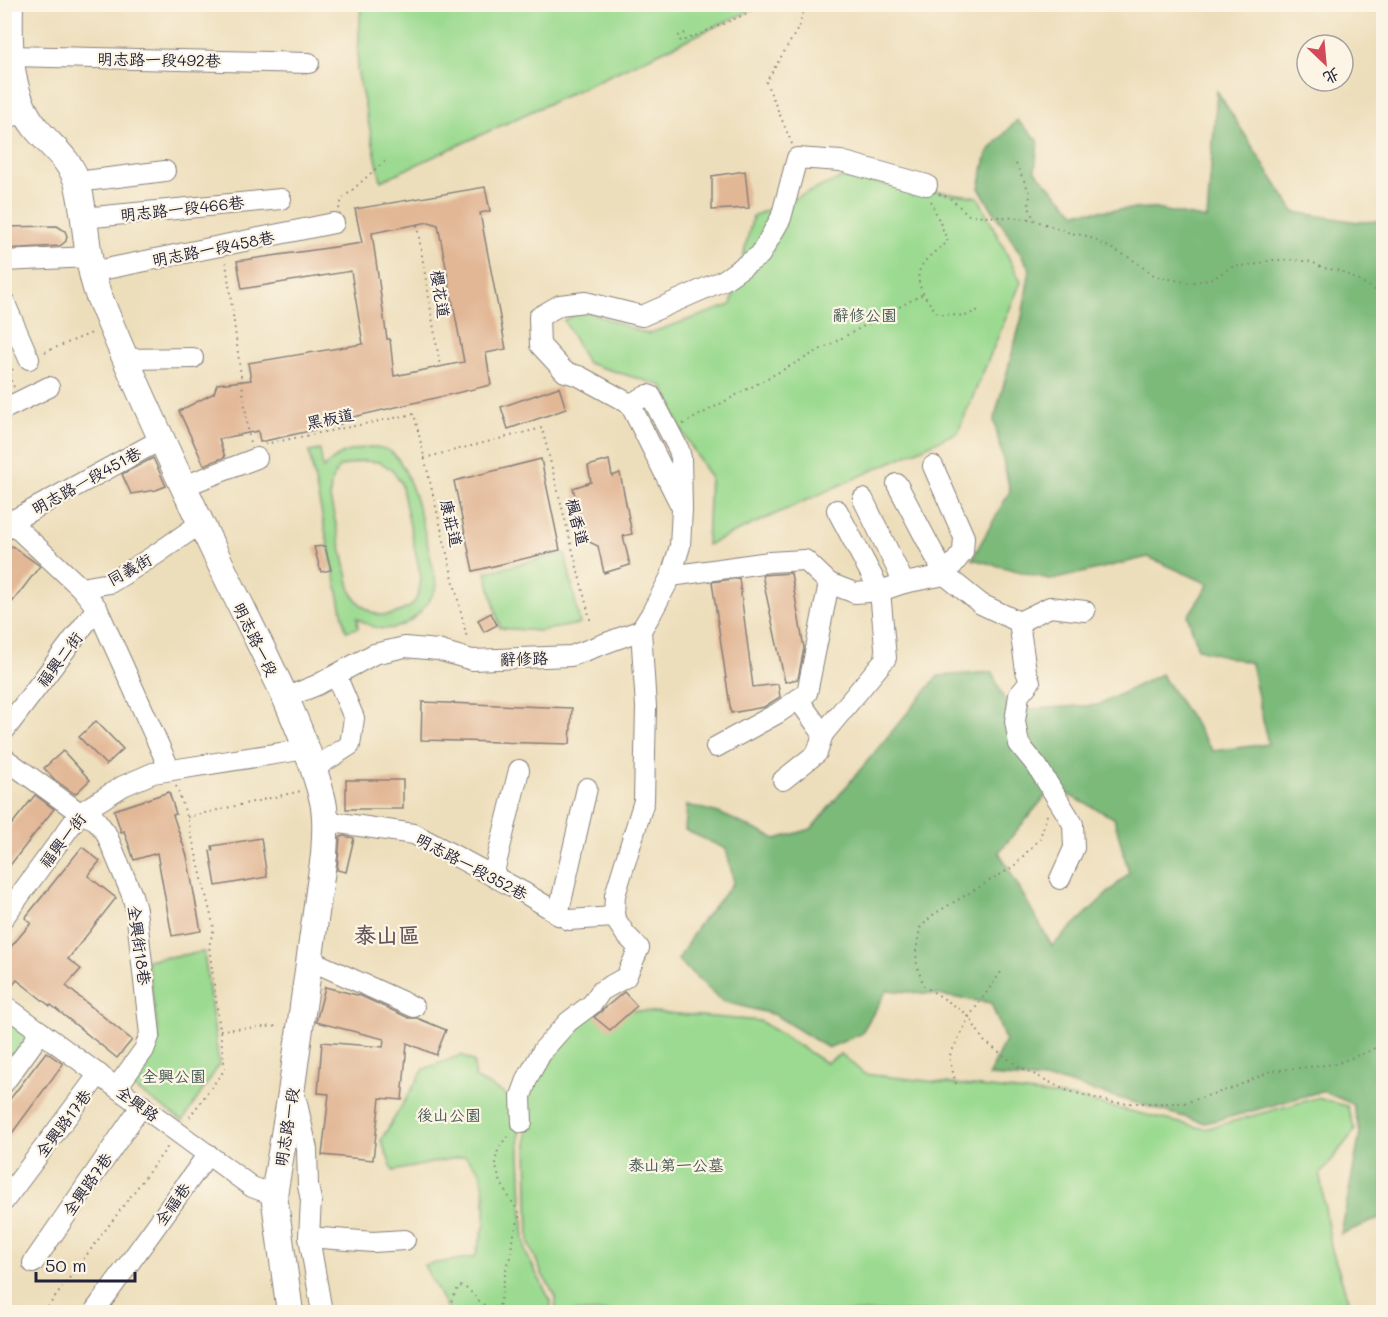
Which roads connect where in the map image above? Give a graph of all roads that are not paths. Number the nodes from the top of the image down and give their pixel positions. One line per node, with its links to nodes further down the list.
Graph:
1 (10, 4): 2 (main road, 明志路一段)
2 (10, 56): 3 (street, 明志路一段492巷); 4 (main road, 明志路一段)
3 (309, 63)
4 (15, 116): 6 (main road, 明志路一段)
5 (165, 171): 6 (street)
6 (77, 182): 9 (main road, 明志路一段)
7 (931, 193): 18 (street)
8 (281, 199): 9 (street, 明志路一段466巷)
9 (83, 218): 12 (main road, 明志路一段)
10 (334, 223): 12 (street, 明志路一段458巷)
11 (4, 261): 12 (street, 明志路一段458巷)
12 (90, 264): 16 (main road, 明志路一段)
13 (4, 301): 14 (street)
14 (29, 358)
15 (193, 358): 16 (street)
16 (126, 359): 20 (main road, 明志路一段)
17 (49, 387): 19 (street)
18 (630, 404): 26 (street); 26 (street)
19 (4, 409)
20 (162, 438): 24 (main road, 明志路一段); 28 (street, 明志路一段451巷)
21 (257, 450): 24 (street)
22 (933, 466): 30 (street)
23 (897, 484): 30 (street)
24 (184, 486): 29 (main road, 明志路一段)
25 (863, 498): 33 (street)
26 (682, 509): 31 (street)
27 (837, 510): 35 (street)
28 (6, 523): 34 (street)
29 (201, 523): 34 (street, 同義街); 41 (main road, 明志路一段)
30 (945, 575): 33 (street); 38 (street)
31 (671, 576): 32 (street); 39 (street)
32 (829, 583): 35 (street); 42 (street)
33 (904, 583): 35 (street)
34 (81, 588): 36 (street)
35 (880, 591): 44 (street)
36 (97, 608): 43 (street, 福興二街); 48 (street)
37 (1085, 610): 38 (street)
38 (1019, 622): 55 (street)
39 (641, 630): 40 (street, 辭修路); 58 (street)
40 (336, 675): 41 (street, 辭修路); 47 (street)
41 (285, 698): 47 (main road, 明志路一段)
42 (798, 699): 44 (street); 45 (street)
43 (4, 731)
44 (823, 734): 50 (street)
45 (716, 747)
46 (4, 758): 52 (street, 全興街18巷)
47 (313, 769): 48 (street, 福興一街); 53 (main road, 明志路一段)
48 (170, 770): 52 (street, 福興一街)
49 (519, 770): 54 (street)
50 (783, 780)
51 (587, 788): 56 (street)
52 (80, 813): 57 (street, 福興一街); 65 (street, 全興街18巷)
53 (326, 821): 54 (street, 明志路一段352巷); 59 (main road, 明志路一段)
54 (493, 876): 56 (street, 明志路一段352巷)
55 (1060, 879)
56 (558, 915): 58 (street, 明志路一段352巷)
57 (4, 917)
58 (614, 917): 68 (street)
59 (310, 960): 61 (street); 66 (main road, 明志路一段)
60 (4, 1005): 62 (street, 全興路)
61 (414, 1006)
62 (41, 1032): 63 (street, 全興路); 64 (street)
63 (99, 1074): 65 (street, 全興路); 71 (street, 全興路17巷)
64 (4, 1083)
65 (117, 1087): 67 (street, 全興路)
66 (291, 1093): 70 (main road, 明志路一段); 72 (street)
67 (142, 1105): 69 (street, 全興路); 74 (street, 全興路7巷)
68 (522, 1123)
69 (208, 1154): 70 (street, 全興路); 75 (street, 全福巷)
70 (274, 1195): 76 (main road, 明志路一段)
71 (4, 1201)
72 (309, 1237): 73 (street); 77 (street)
73 (405, 1240)
74 (33, 1263)
75 (94, 1312)
76 (290, 1312)
77 (322, 1312)

